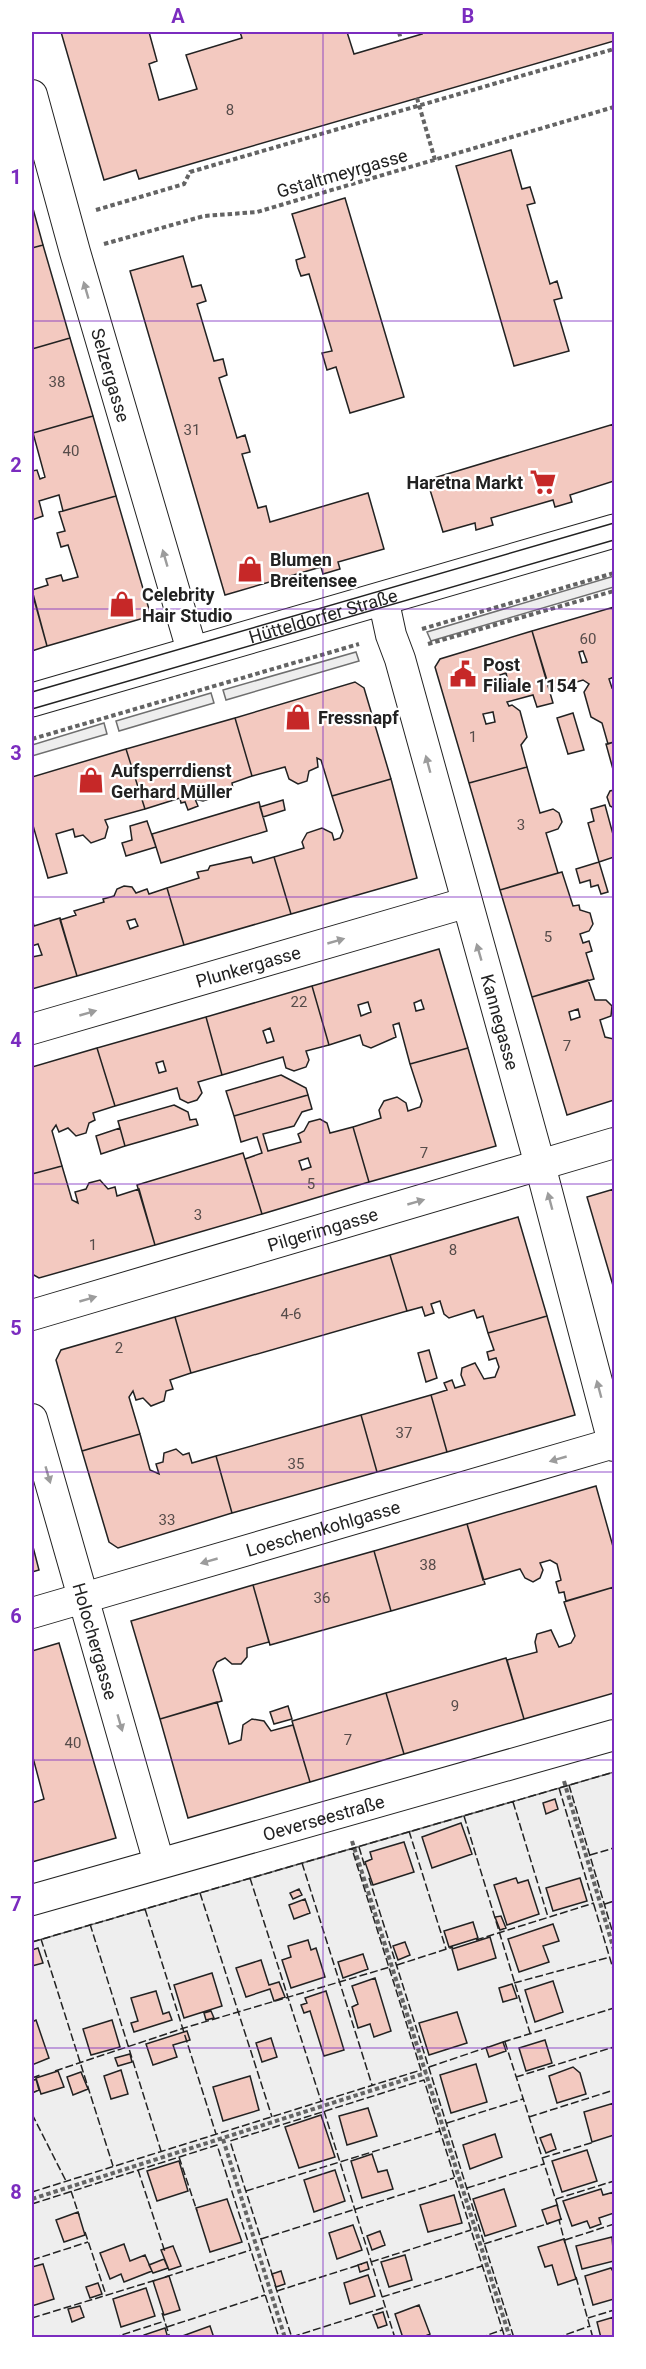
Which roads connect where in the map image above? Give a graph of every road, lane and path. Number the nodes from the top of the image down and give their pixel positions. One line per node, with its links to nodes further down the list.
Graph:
1 (399, 32): 2 (path)
2 (401, 40)
3 (615, 49): 6 (path)
4 (32, 95): 9 (street, Selzergasse)
5 (417, 98): 6 (path)
6 (420, 105): 8 (path); 9 (path)
7 (615, 107): 8 (path, Gstaltmeyrgasse)
8 (435, 160): 10 (path, Gstaltmeyrgasse)
9 (65, 219): 10 (street, Selzergasse)
10 (75, 252): 16 (street, Selzergasse, one-way to 10)
11 (615, 531): 14 (main road, Hütteldorfer Straße)
12 (615, 573): 15 (path)
13 (615, 591): 15 (path)
14 (384, 598): 15 (street, Kannegasse); 16 (main road, Hütteldorfer Straße)
15 (391, 635): 18 (path); 19 (street, Kannegasse, one-way to 15)
16 (193, 654): 17 (main road, Hütteldorfer Straße)
17 (32, 700)
18 (32, 739)
19 (465, 903): 20 (street, Plunkergasse, one-way to 19); 22 (street, Kannegasse, one-way to 19)
20 (32, 1029)
21 (615, 1143): 22 (street, Pilgerimgasse)
22 (540, 1165): 23 (street, Pilgerimgasse, one-way to 22); 25 (street, Kannegasse, one-way to 22)
23 (32, 1316)
24 (32, 1419): 26 (street, Holochergasse, one-way to 26)
25 (614, 1444): 26 (street, Loeschenkohlgasse, one-way to 26)
26 (84, 1598): 27 (street, Loeschenkohlgasse); 31 (street, Holochergasse, one-way to 31)
27 (32, 1613)
28 (615, 1735): 29 (street, Oeverseestraße)
29 (555, 1752): 30 (street, Oeverseestraße); 33 (path)
30 (342, 1811): 31 (street, Oeverseestraße); 34 (path)
31 (159, 1863): 32 (street, Oeverseestraße)
32 (32, 1900)
33 (615, 1950)
34 (426, 2073): 35 (path); 38 (path)
35 (223, 2139): 36 (path); 37 (path)
36 (32, 2199)
37 (285, 2337)
38 (510, 2337)

